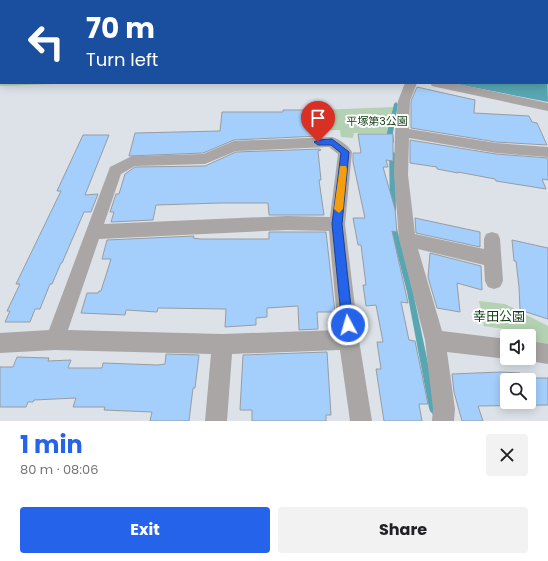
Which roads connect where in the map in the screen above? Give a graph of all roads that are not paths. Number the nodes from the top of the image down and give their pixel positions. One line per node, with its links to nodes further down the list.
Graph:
1 (411, 84): 4 (street)
2 (440, 84): 3 (street)
3 (547, 109)
4 (402, 132): 5 (street); 9 (street)
5 (548, 152)
6 (337, 224): 7 (street); 7 (street); 13 (street)
7 (94, 232): 12 (street)
8 (492, 238): 10 (street)
9 (407, 239): 10 (street); 14 (street)
10 (492, 259): 11 (street)
11 (494, 281)
12 (55, 340): 15 (street); 16 (street)
13 (349, 340): 16 (street); 21 (street)
14 (435, 340): 17 (street); 22 (street)
15 (0, 343)
16 (222, 344): 20 (street)
17 (500, 348)
18 (536, 352): 19 (street)
19 (548, 354)
20 (216, 421)
21 (361, 421)
22 (443, 421)

